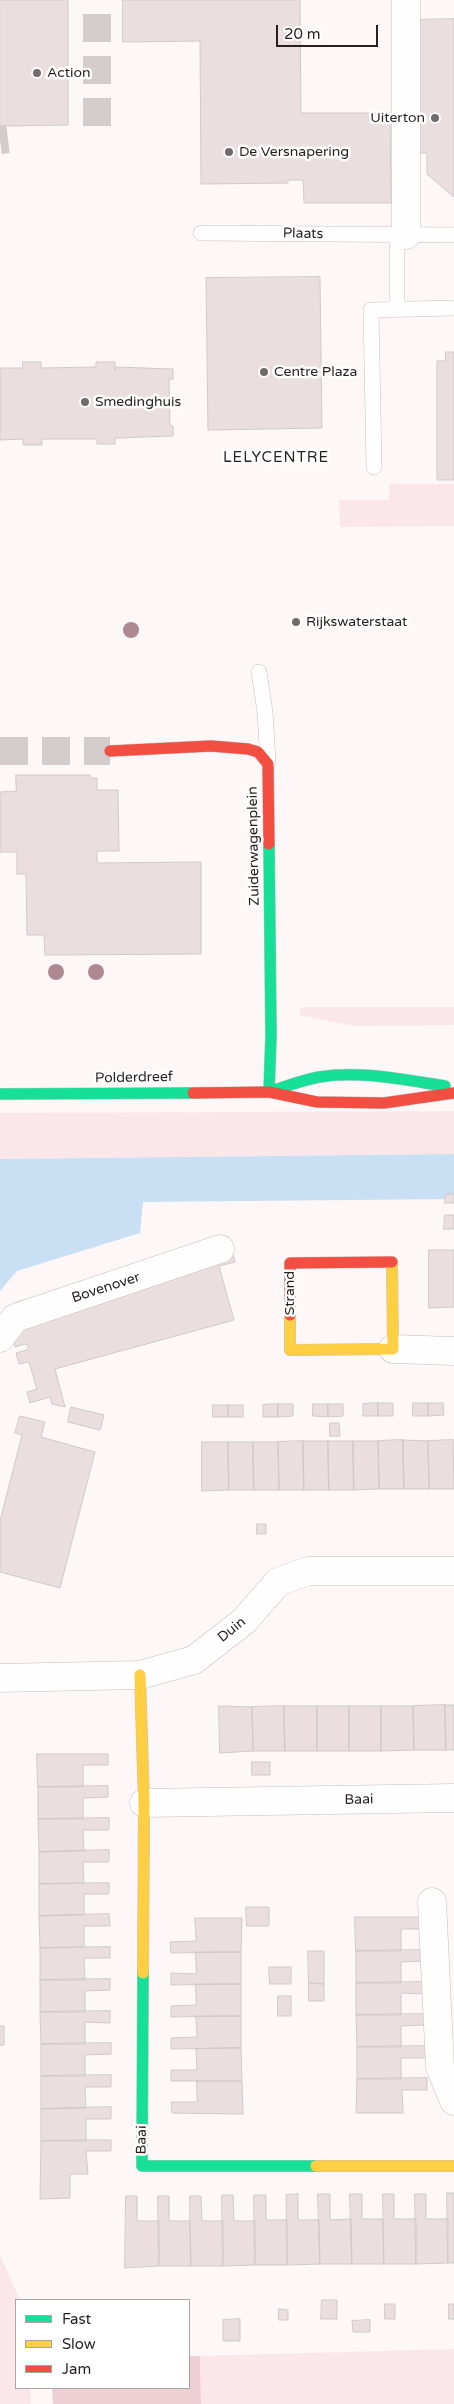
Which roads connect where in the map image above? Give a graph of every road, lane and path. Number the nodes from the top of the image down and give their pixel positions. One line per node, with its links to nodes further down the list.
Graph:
1 (406, 0): 3 (street)
2 (201, 233): 3 (lane, Plaats)
3 (401, 235): 4 (lane, Plaats); 6 (lane)
4 (454, 236)
5 (454, 308): 6 (lane)
6 (397, 309): 7 (lane)
7 (374, 467)
8 (259, 672): 10 (lane)
9 (110, 751): 10 (street)
10 (268, 764): 12 (street, Zuiderwagenplein)
11 (454, 1088): 12 (street, Polderdreef)
12 (269, 1092): 13 (street, Polderdreef); 14 (street, Polderdreef)
13 (454, 1093)
14 (0, 1094)
15 (220, 1250): 16 (street, Bovenover)
16 (0, 1338)
17 (393, 1350): 17 (street, Strand); 18 (street, Strand)
18 (454, 1351)
19 (454, 1571): 20 (street, Duin)
20 (140, 1675): 21 (street, Duin); 23 (street, Baai)
21 (0, 1678)
22 (454, 1798): 23 (street, Baai)
23 (144, 1803): 26 (street, Baai)
24 (432, 1902): 25 (street)
25 (454, 2101)
26 (454, 2166)

